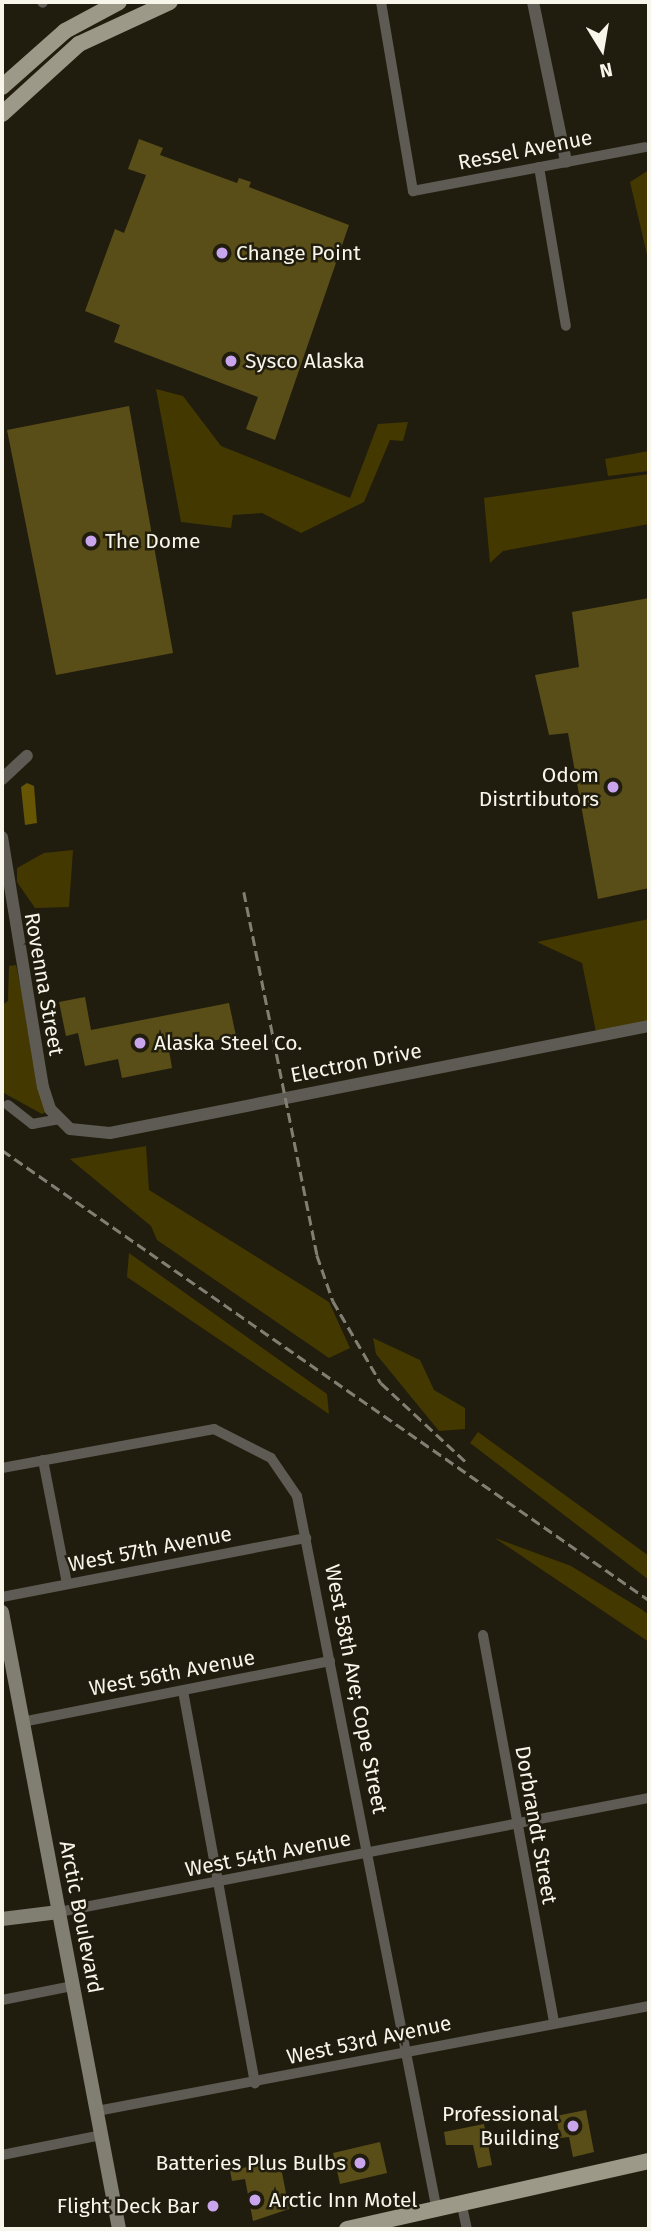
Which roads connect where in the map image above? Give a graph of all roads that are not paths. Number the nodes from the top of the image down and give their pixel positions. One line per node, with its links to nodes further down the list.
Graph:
1 (120, 2): 5 (main road)
2 (170, 2): 6 (main road)
3 (381, 2): 9 (street, Ressel Avenue)
4 (533, 2): 8 (street)
5 (2, 87)
6 (5, 104)
7 (645, 147): 8 (street, Ressel Avenue)
8 (566, 162): 9 (street, Ressel Avenue)
9 (539, 167): 10 (street)
10 (566, 326)
11 (27, 756): 12 (street)
12 (2, 779)
13 (2, 837): 14 (street, Rovenna Street)
14 (8, 935): 17 (street, Rovenna Street)
15 (649, 1026): 18 (street, Electron Drive)
16 (8, 1105): 17 (street)
17 (60, 1119): 18 (street, Rovenna Street)
18 (70, 1129)
19 (43, 1460): 20 (street, West 58th Ave; Cope Street); 21 (street, West 58th Ave; Cope Street); 22 (street)
20 (2, 1468)
21 (306, 1538): 22 (street, West 57th Avenue); 26 (street, West 58th Ave; Cope Street)
22 (66, 1584): 23 (street, West 57th Avenue)
23 (2, 1597)
24 (2, 1612): 28 (main road, Arctic Boulevard)
25 (483, 1635): 30 (street, Dorbrandt Street)
26 (330, 1661): 27 (street, West 56th Avenue); 31 (street, West 58th Ave; Cope Street)
27 (183, 1691): 28 (street, West 56th Avenue); 32 (street)
28 (22, 1722): 33 (main road, Arctic Boulevard)
29 (649, 1798): 30 (street, West 54th Avenue)
30 (516, 1825): 31 (street, West 54th Avenue); 38 (street, Dorbrandt Street)
31 (369, 1854): 32 (street, West 54th Avenue); 39 (street, West 58th Ave; Cope Street)
32 (220, 1883): 33 (street, West 54th Avenue); 40 (street)
33 (59, 1912): 34 (main road); 35 (main road, Arctic Boulevard)
34 (2, 1919)
35 (72, 1986): 36 (street); 41 (main road, Arctic Boulevard)
36 (2, 2000)
37 (649, 2006): 38 (street, West 53rd Avenue)
38 (554, 2022): 39 (street, West 53rd Avenue)
39 (406, 2052): 40 (street, West 53rd Avenue); 46 (street, West 58th Ave; Cope Street)
40 (255, 2083): 41 (street, West 53rd Avenue)
41 (97, 2111): 42 (main road, Arctic Boulevard)
42 (101, 2135): 43 (street); 47 (main road, Arctic Boulevard)
43 (2, 2155)
44 (649, 2161): 45 (main road)
45 (462, 2206): 46 (main road); 49 (street)
46 (437, 2211): 48 (main road)
47 (119, 2229)
48 (347, 2229)
49 (467, 2229)

